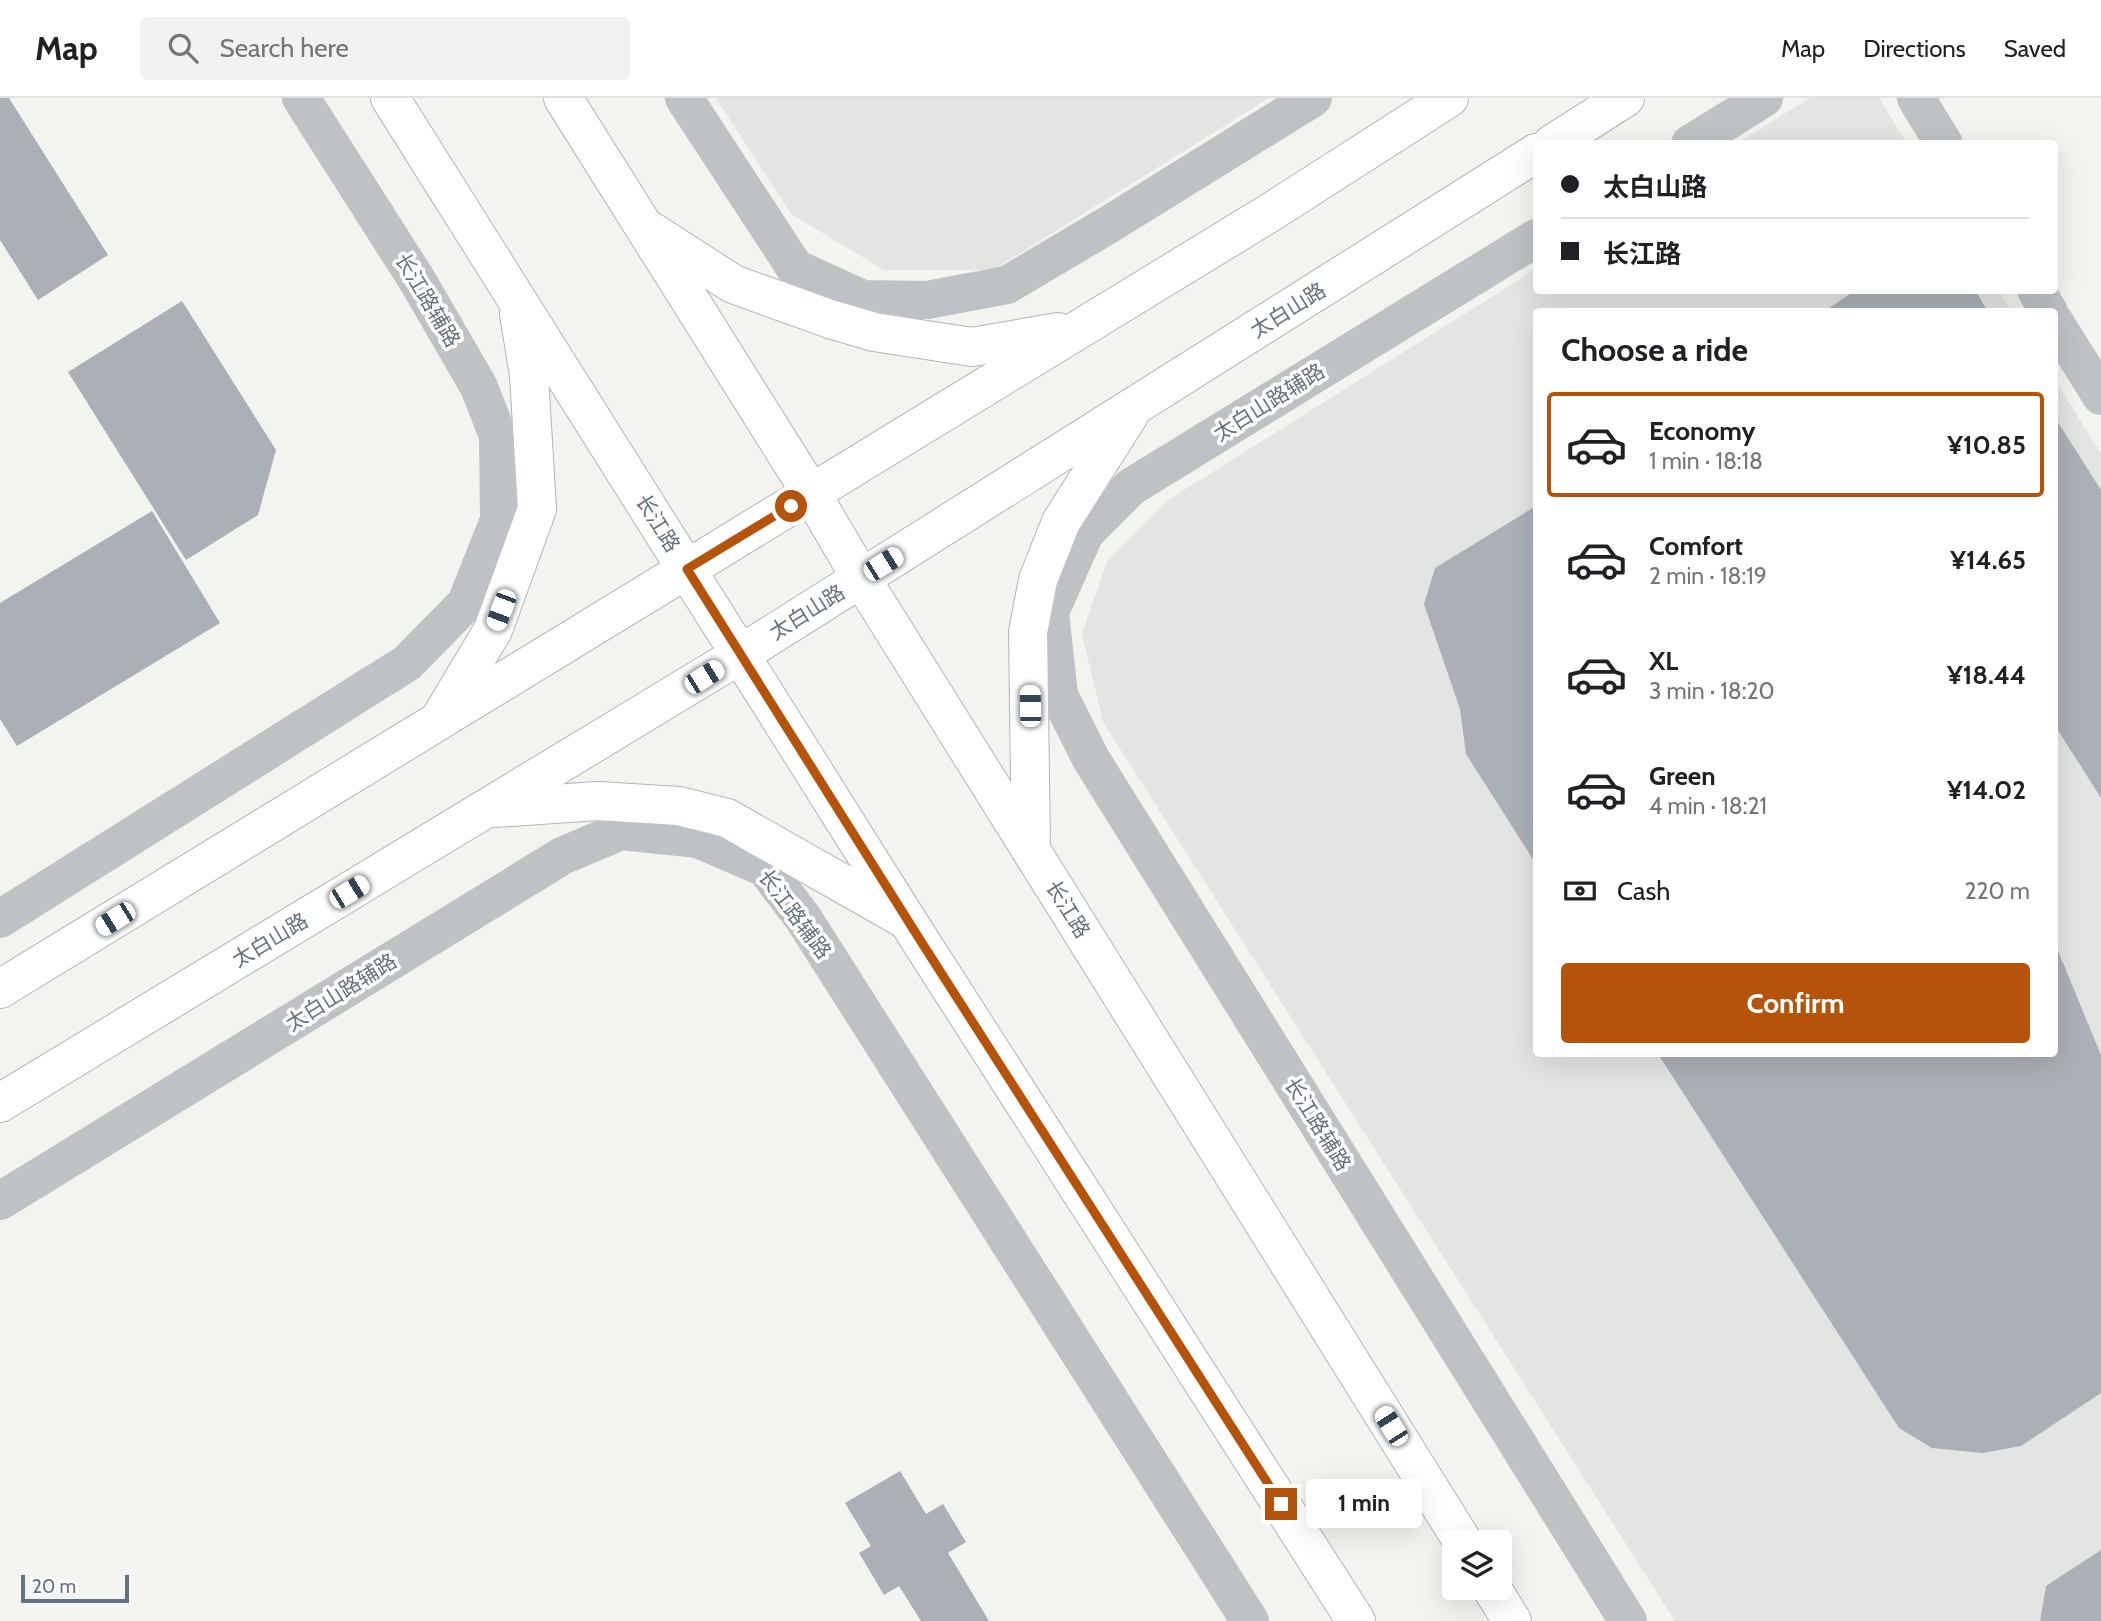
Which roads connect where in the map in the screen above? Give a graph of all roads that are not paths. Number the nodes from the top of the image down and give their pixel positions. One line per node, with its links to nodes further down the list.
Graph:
1 (301, 98): 30 (street, 长江路辅路)
2 (390, 98): 16 (main road, 长江路)
3 (563, 98): 14 (main road, 长江路)
4 (684, 98): 5 (street)
5 (1313, 98)
6 (1449, 98): 17 (main road)
7 (1625, 98): 10 (main road)
8 (1764, 98): 11 (street)
9 (1916, 98): 12 (street)
10 (1558, 140)
11 (1696, 140)
12 (1942, 140)
13 (1533, 155): 20 (main road, 太白山路)
14 (641, 225): 17 (main road); 21 (main road, 长江路)
15 (1533, 239): 24 (street, 太白山路辅路)
16 (516, 298): 22 (main road, 长江路); 26 (main road)
17 (1081, 327): 21 (main road)
18 (2058, 327): 19 (street)
19 (2101, 396)
20 (1135, 406): 23 (main road, 太白山路); 29 (main road)
21 (811, 493): 22 (main road); 23 (main road, 长江路)
22 (687, 569): 25 (main road, 长江路); 26 (main road)
23 (861, 578): 25 (main road, 太白山路); 29 (main road, 长江路)
24 (1050, 612): 40 (street, 长江路辅路)
25 (741, 654): 27 (main road, 太白山路); 31 (main road, 长江路)
26 (438, 721): 32 (main road)
27 (489, 808): 31 (main road); 33 (main road, 太白山路)
28 (698, 839): 34 (street, 太白山路辅路); 37 (street, 长江路辅路)
29 (1031, 850): 35 (main road, 长江路)
30 (0, 919)
31 (907, 920): 38 (main road, 长江路)
32 (0, 989)
33 (0, 1103)
34 (0, 1201)
35 (1456, 1530)
36 (1499, 1600): 39 (main road)
37 (1251, 1621)
38 (1356, 1621)
39 (1512, 1621)
40 (1628, 1621)

